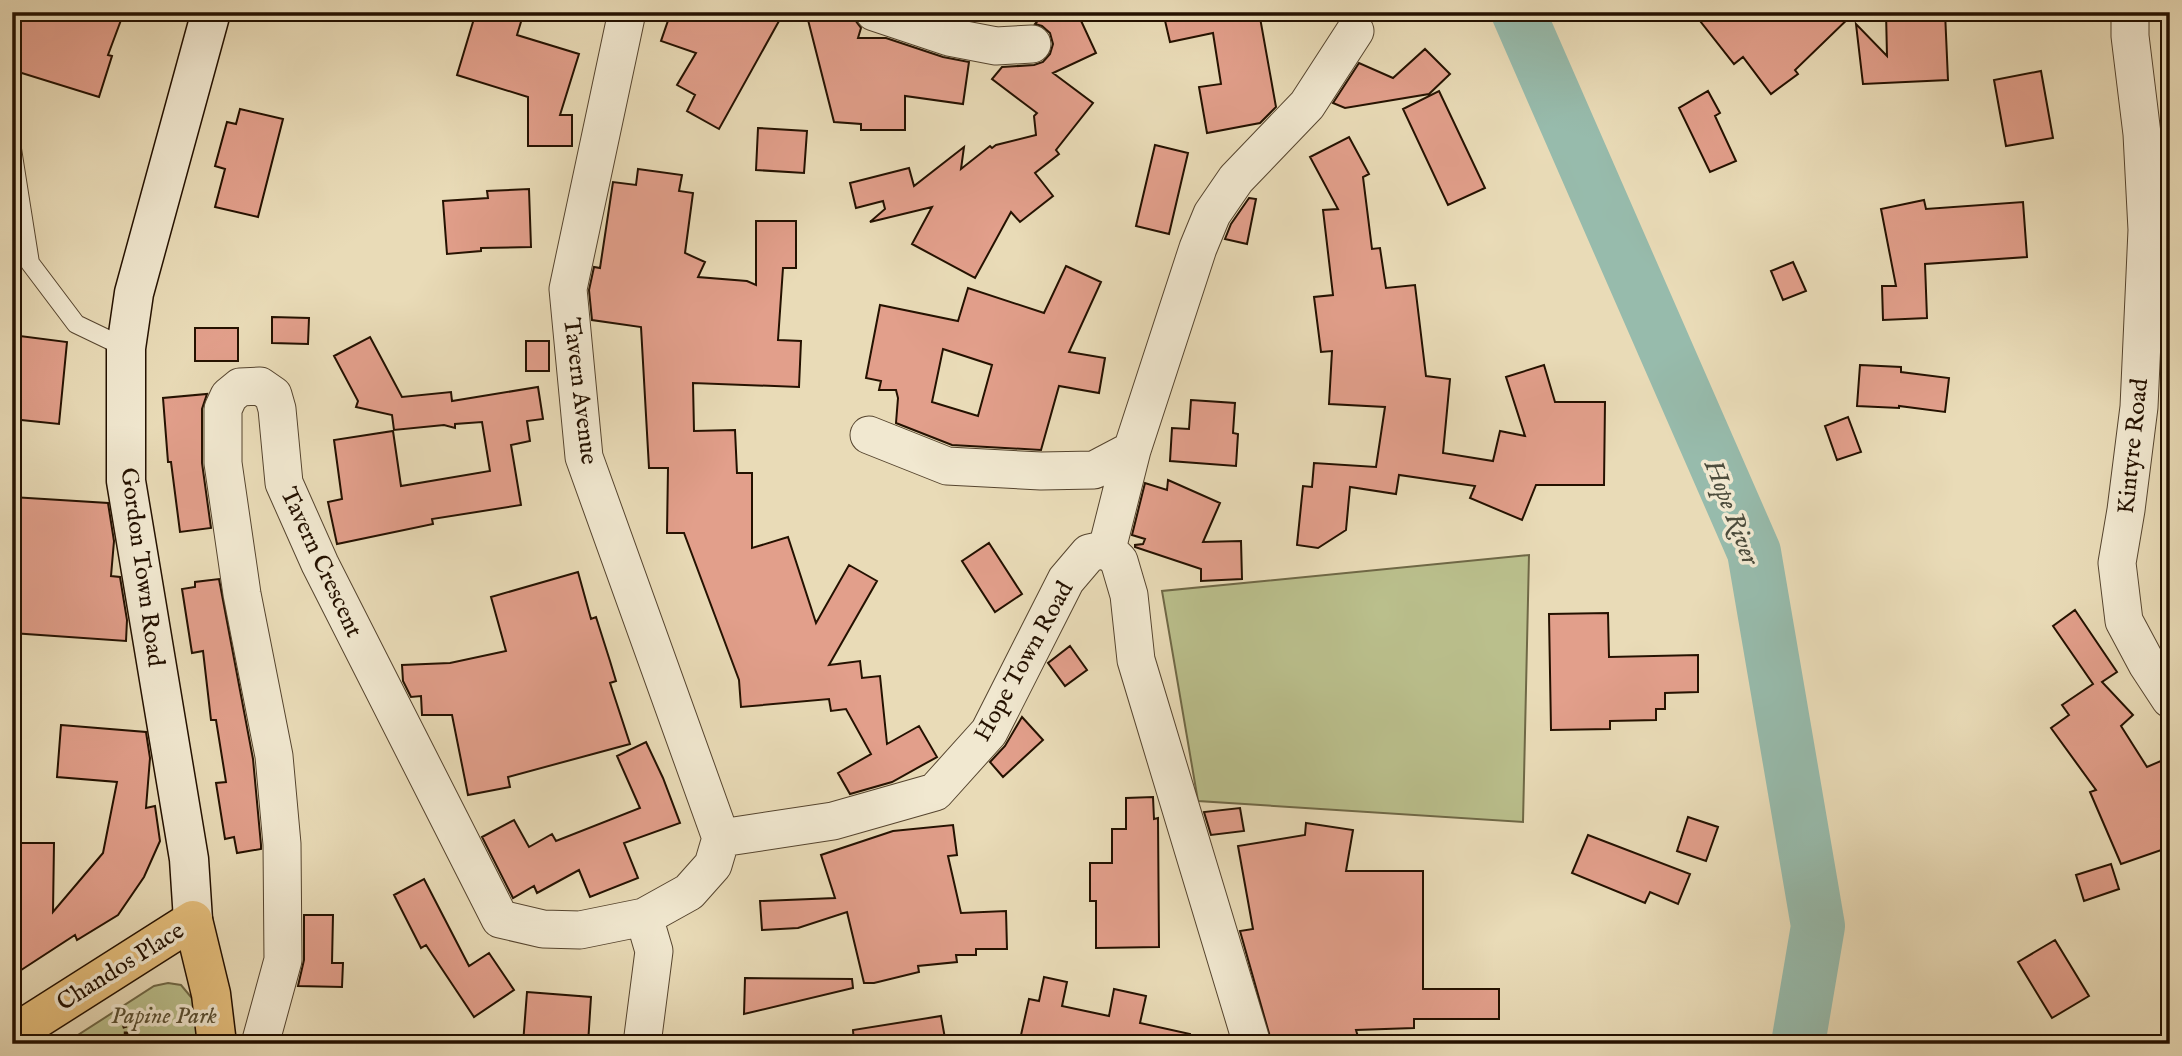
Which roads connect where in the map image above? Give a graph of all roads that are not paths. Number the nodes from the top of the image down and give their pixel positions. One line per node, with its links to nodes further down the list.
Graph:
1 (211, 12): 8 (main road, Gordon Town Road)
2 (626, 12): 13 (street, Tavern Avenue)
3 (874, 12): 6 (street)
4 (2130, 12): 12 (street, Kintyre Road)
5 (1355, 31): 10 (street)
6 (1032, 44)
7 (12, 149): 8 (lane)
8 (126, 348): 15 (main road, Gordon Town Road)
9 (869, 435): 10 (street)
10 (1132, 450): 11 (street)
11 (1107, 549): 13 (street, Hope Town Road); 20 (street)
12 (2170, 699)
13 (721, 838): 14 (street)
14 (644, 917): 18 (street, Tavern Crescent); 19 (street)
15 (193, 920): 16 (main road, Chandos Place); 17 (main road, Gordon Town Road)
16 (12, 1035)
17 (217, 1044)
18 (260, 1044)
19 (642, 1044)
20 (1252, 1044)

